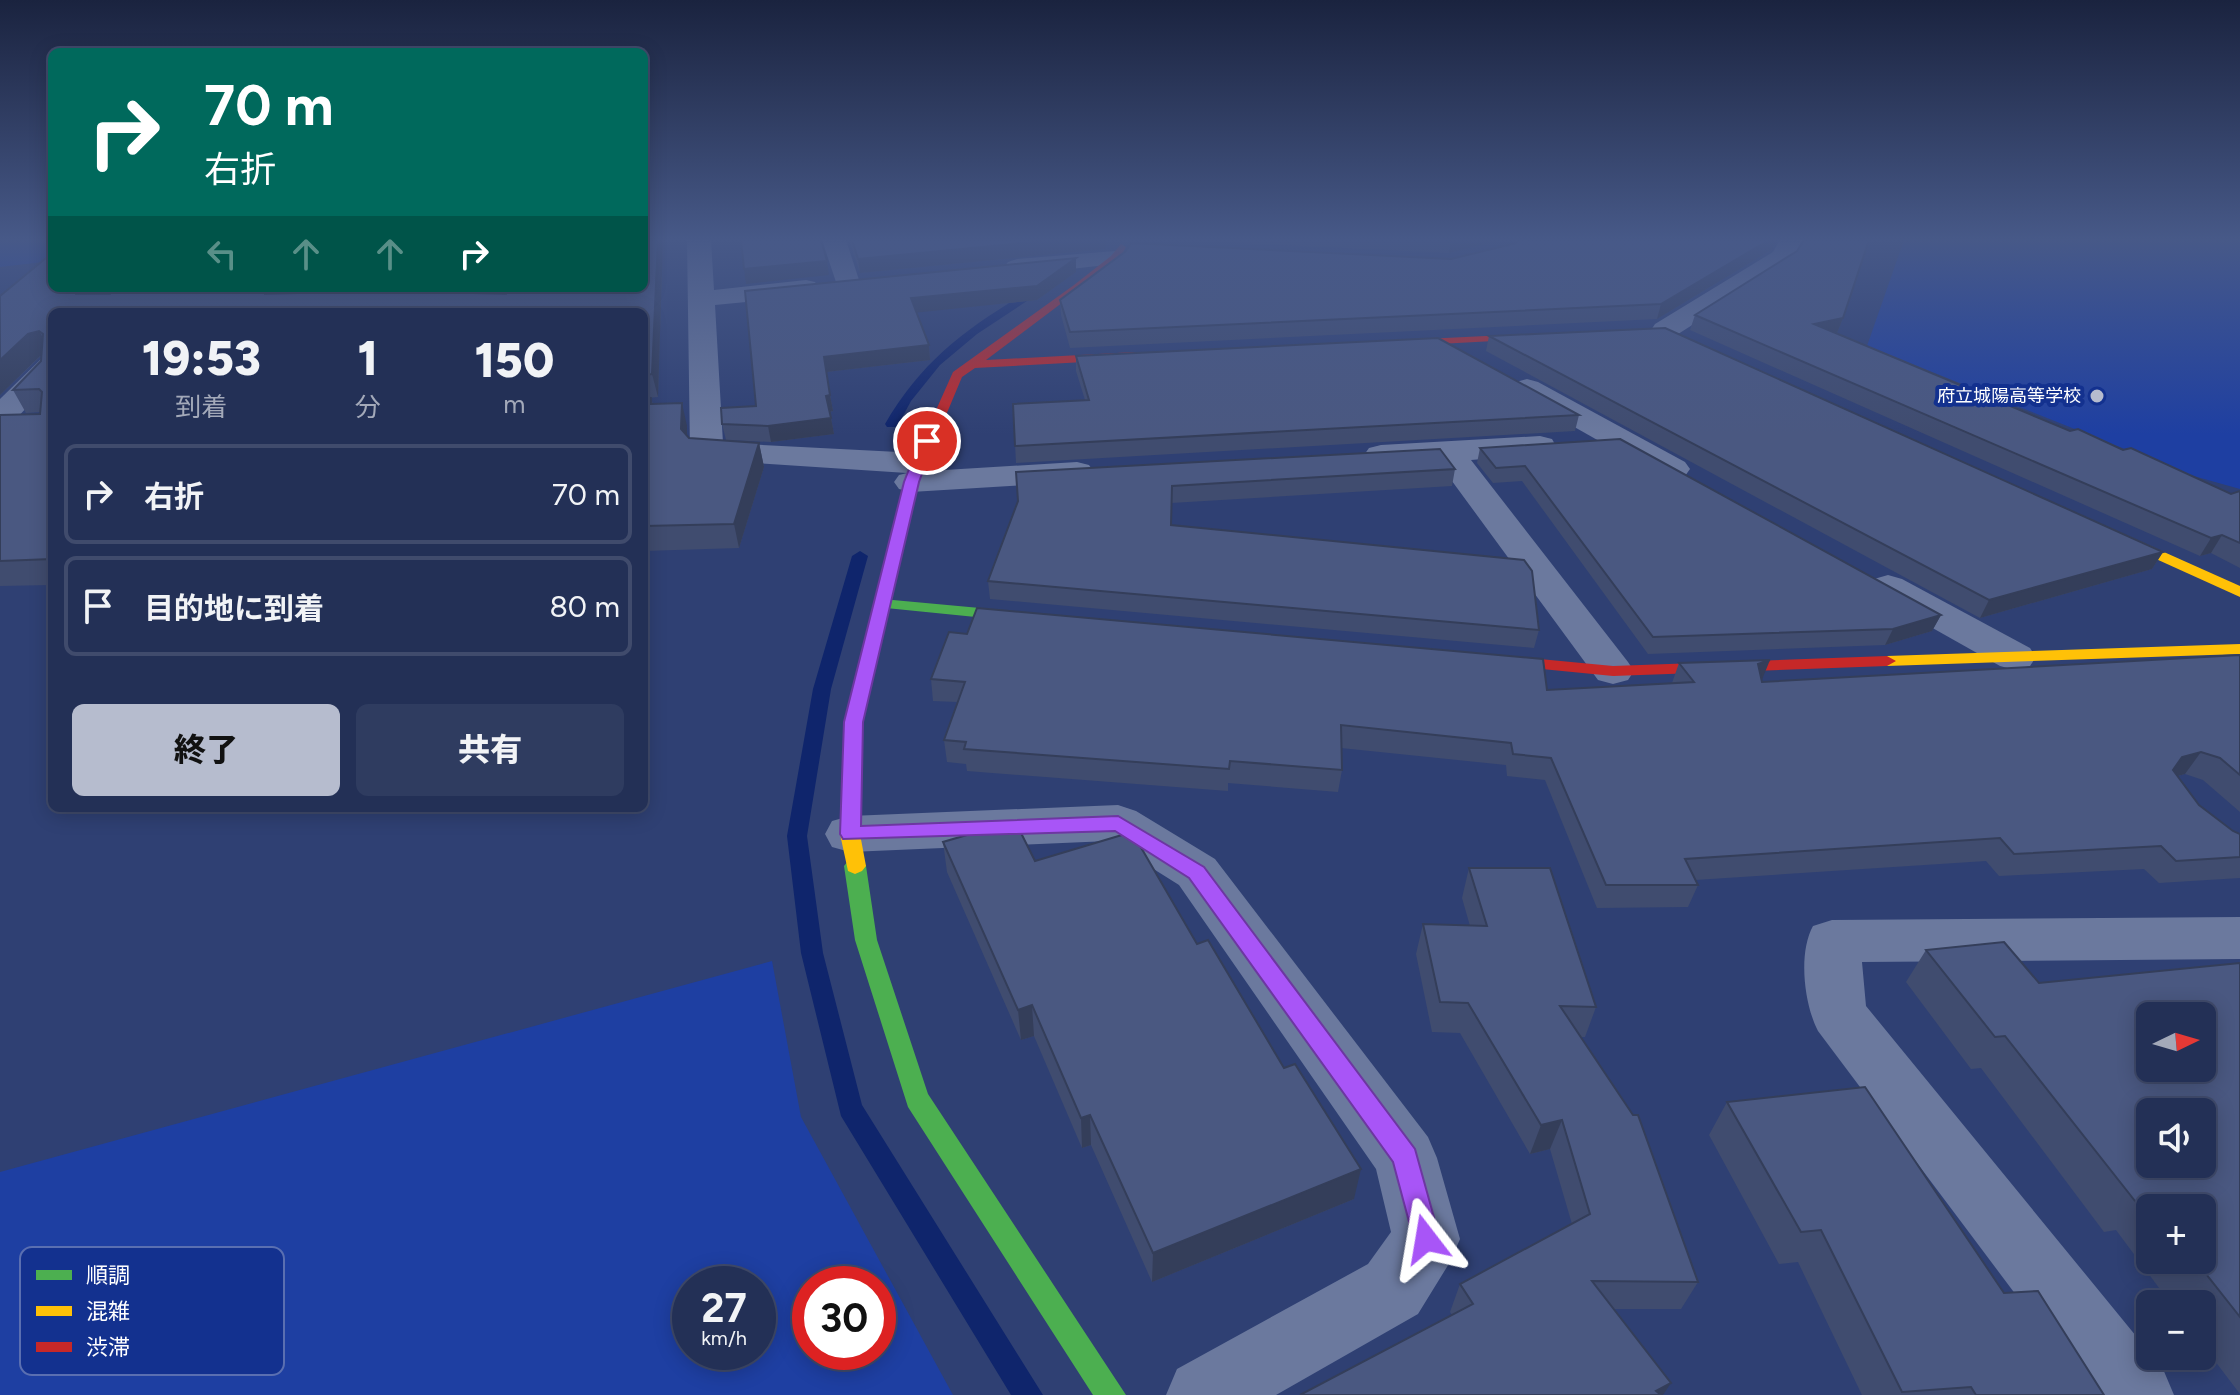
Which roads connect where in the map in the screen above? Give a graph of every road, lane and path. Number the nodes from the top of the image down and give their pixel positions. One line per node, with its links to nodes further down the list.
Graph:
1 (700, 305): 18 (street)
2 (1051, 305): 9 (street)
3 (1708, 305): 4 (street)
4 (1665, 333)
5 (1560, 335): 6 (street)
6 (1441, 341): 7 (street); 14 (street)
7 (1363, 345)
8 (1147, 355): 9 (street)
9 (974, 364): 18 (street)
10 (48, 368): 11 (street)
11 (0, 417)
12 (39, 425): 13 (street)
13 (0, 426)
14 (1623, 441): 15 (street); 19 (street)
15 (1447, 451): 16 (street); 28 (street)
16 (1354, 456)
17 (1106, 471): 18 (street)
18 (915, 472): 23 (street)
19 (1707, 487)
20 (2096, 526): 22 (street)
21 (1861, 572): 26 (street)
22 (2240, 592)
23 (882, 604): 24 (street); 29 (street)
24 (1059, 620)
25 (2240, 649): 26 (street)
26 (2015, 657): 28 (street)
27 (1471, 658): 28 (street)
28 (1613, 671)
29 (850, 834): 31 (street); 32 (street)
30 (2240, 938): 33 (street)
31 (1111, 1395)
32 (1203, 1395)
33 (2137, 1395)

